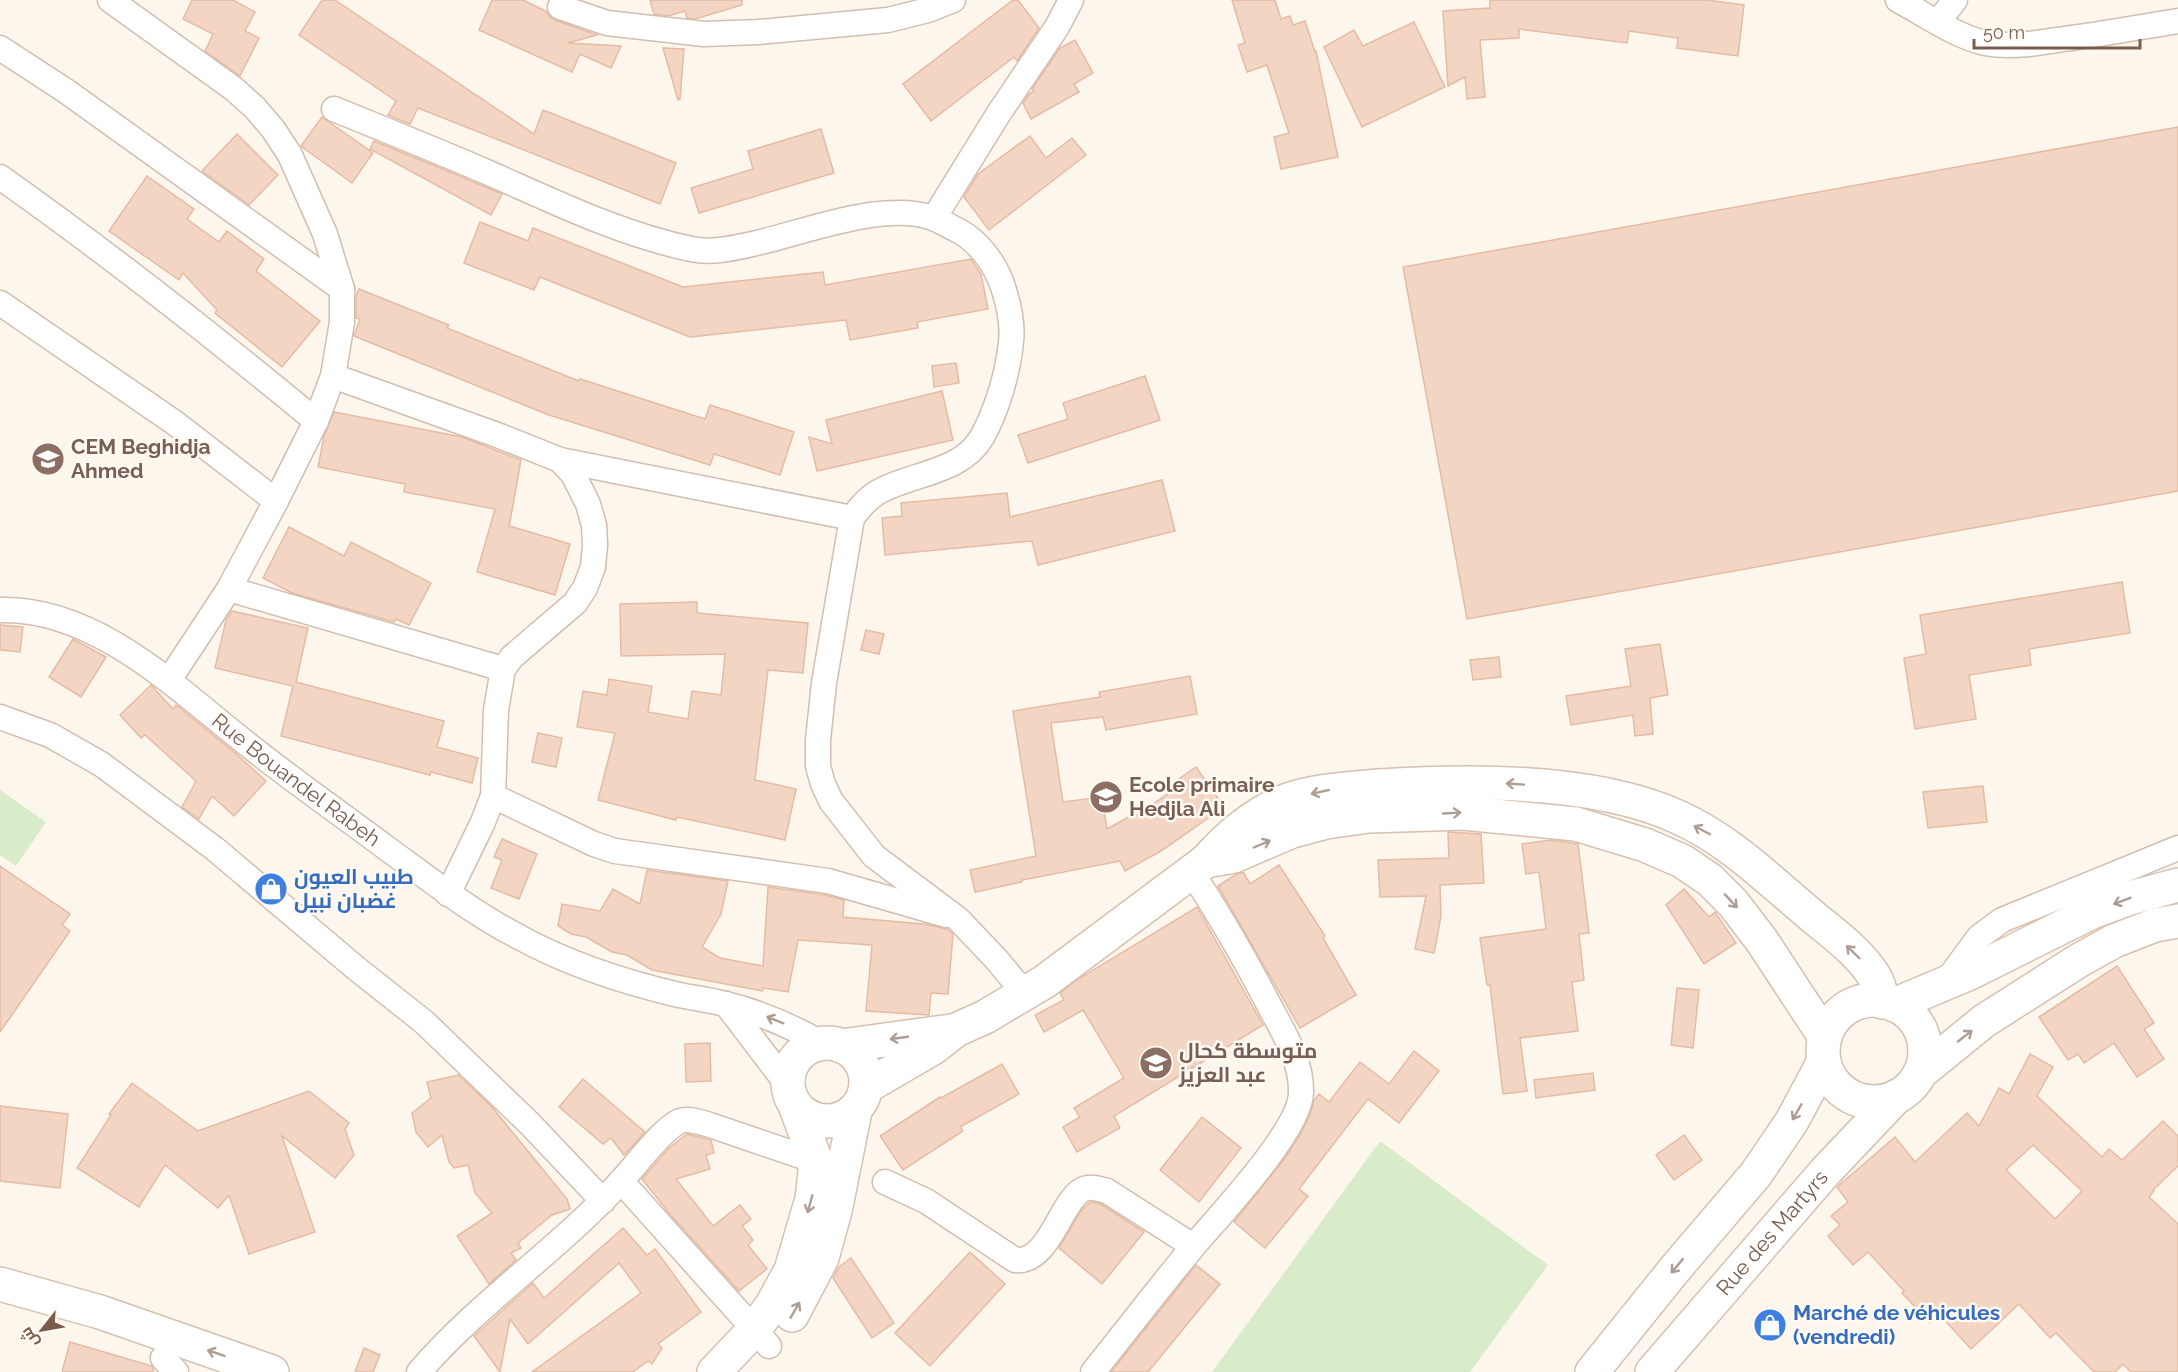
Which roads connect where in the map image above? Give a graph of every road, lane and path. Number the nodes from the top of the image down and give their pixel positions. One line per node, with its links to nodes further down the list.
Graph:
1 (110, 0): 13 (street)
2 (953, 0): 6 (street)
3 (1071, 0): 12 (street)
4 (1898, 0): 8 (street)
5 (1955, 0): 8 (street)
6 (560, 8)
7 (2178, 21): 8 (street)
8 (1938, 22)
9 (0, 48): 13 (street)
10 (334, 109): 12 (street)
11 (0, 177): 16 (street)
12 (934, 218): 19 (street)
13 (342, 289): 15 (street)
14 (0, 303): 18 (street)
15 (333, 376): 16 (street); 17 (street)
16 (316, 421): 18 (street)
17 (560, 460): 19 (street); 22 (street)
18 (276, 501): 20 (street)
19 (852, 518): 30 (street)
20 (229, 589): 22 (street); 23 (street)
21 (0, 610): 23 (street, Rue Bouandel Rabeh)
22 (503, 669): 25 (street)
23 (169, 680): 29 (street, Rue Bouandel Rabeh)
24 (0, 717): 46 (street)
25 (493, 796): 29 (street); 30 (street)
26 (2178, 848): 32 (street)
27 (1199, 866): 33 (street); 34 (street, one-way to 27); 38 (street, one-way to 38); 47 (street)
28 (2178, 885): 32 (street, one-way to 32)
29 (448, 894): 35 (street, Rue Bouandel Rabeh)
30 (958, 919): 33 (street)
31 (2178, 921): 39 (street, one-way to 31)
32 (1945, 983): 34 (street)
33 (1025, 994): 36 (street)
34 (1888, 1003): 38 (street); 39 (street)
35 (726, 1004): 37 (street, Rue Bouandel Rabeh, one-way to 35); 40 (street)
36 (956, 1030): 37 (street, one-way to 37); 42 (street)
37 (831, 1045): 40 (street); 42 (street)
38 (1824, 1049): 41 (street); 58 (street, one-way to 58)
39 (1920, 1073): 41 (street)
40 (792, 1096): 42 (street); 43 (street)
41 (1897, 1096): 59 (street, Rue des Martyrs)
42 (860, 1099): 43 (street)
43 (829, 1166): 44 (street); 50 (street)
44 (621, 1181): 46 (street); 50 (street)
45 (885, 1182): 47 (street)
46 (603, 1201): 54 (street)
47 (1193, 1246): 57 (street)
48 (0, 1284): 53 (street, one-way to 48)
49 (0, 1307): 51 (street)
50 (762, 1338): 55 (street); 56 (street)
51 (170, 1365): 52 (street)
52 (204, 1372)
53 (272, 1372)
54 (419, 1372)
55 (714, 1372)
56 (746, 1372)
57 (1093, 1372)
58 (1592, 1372)
59 (1652, 1372)

